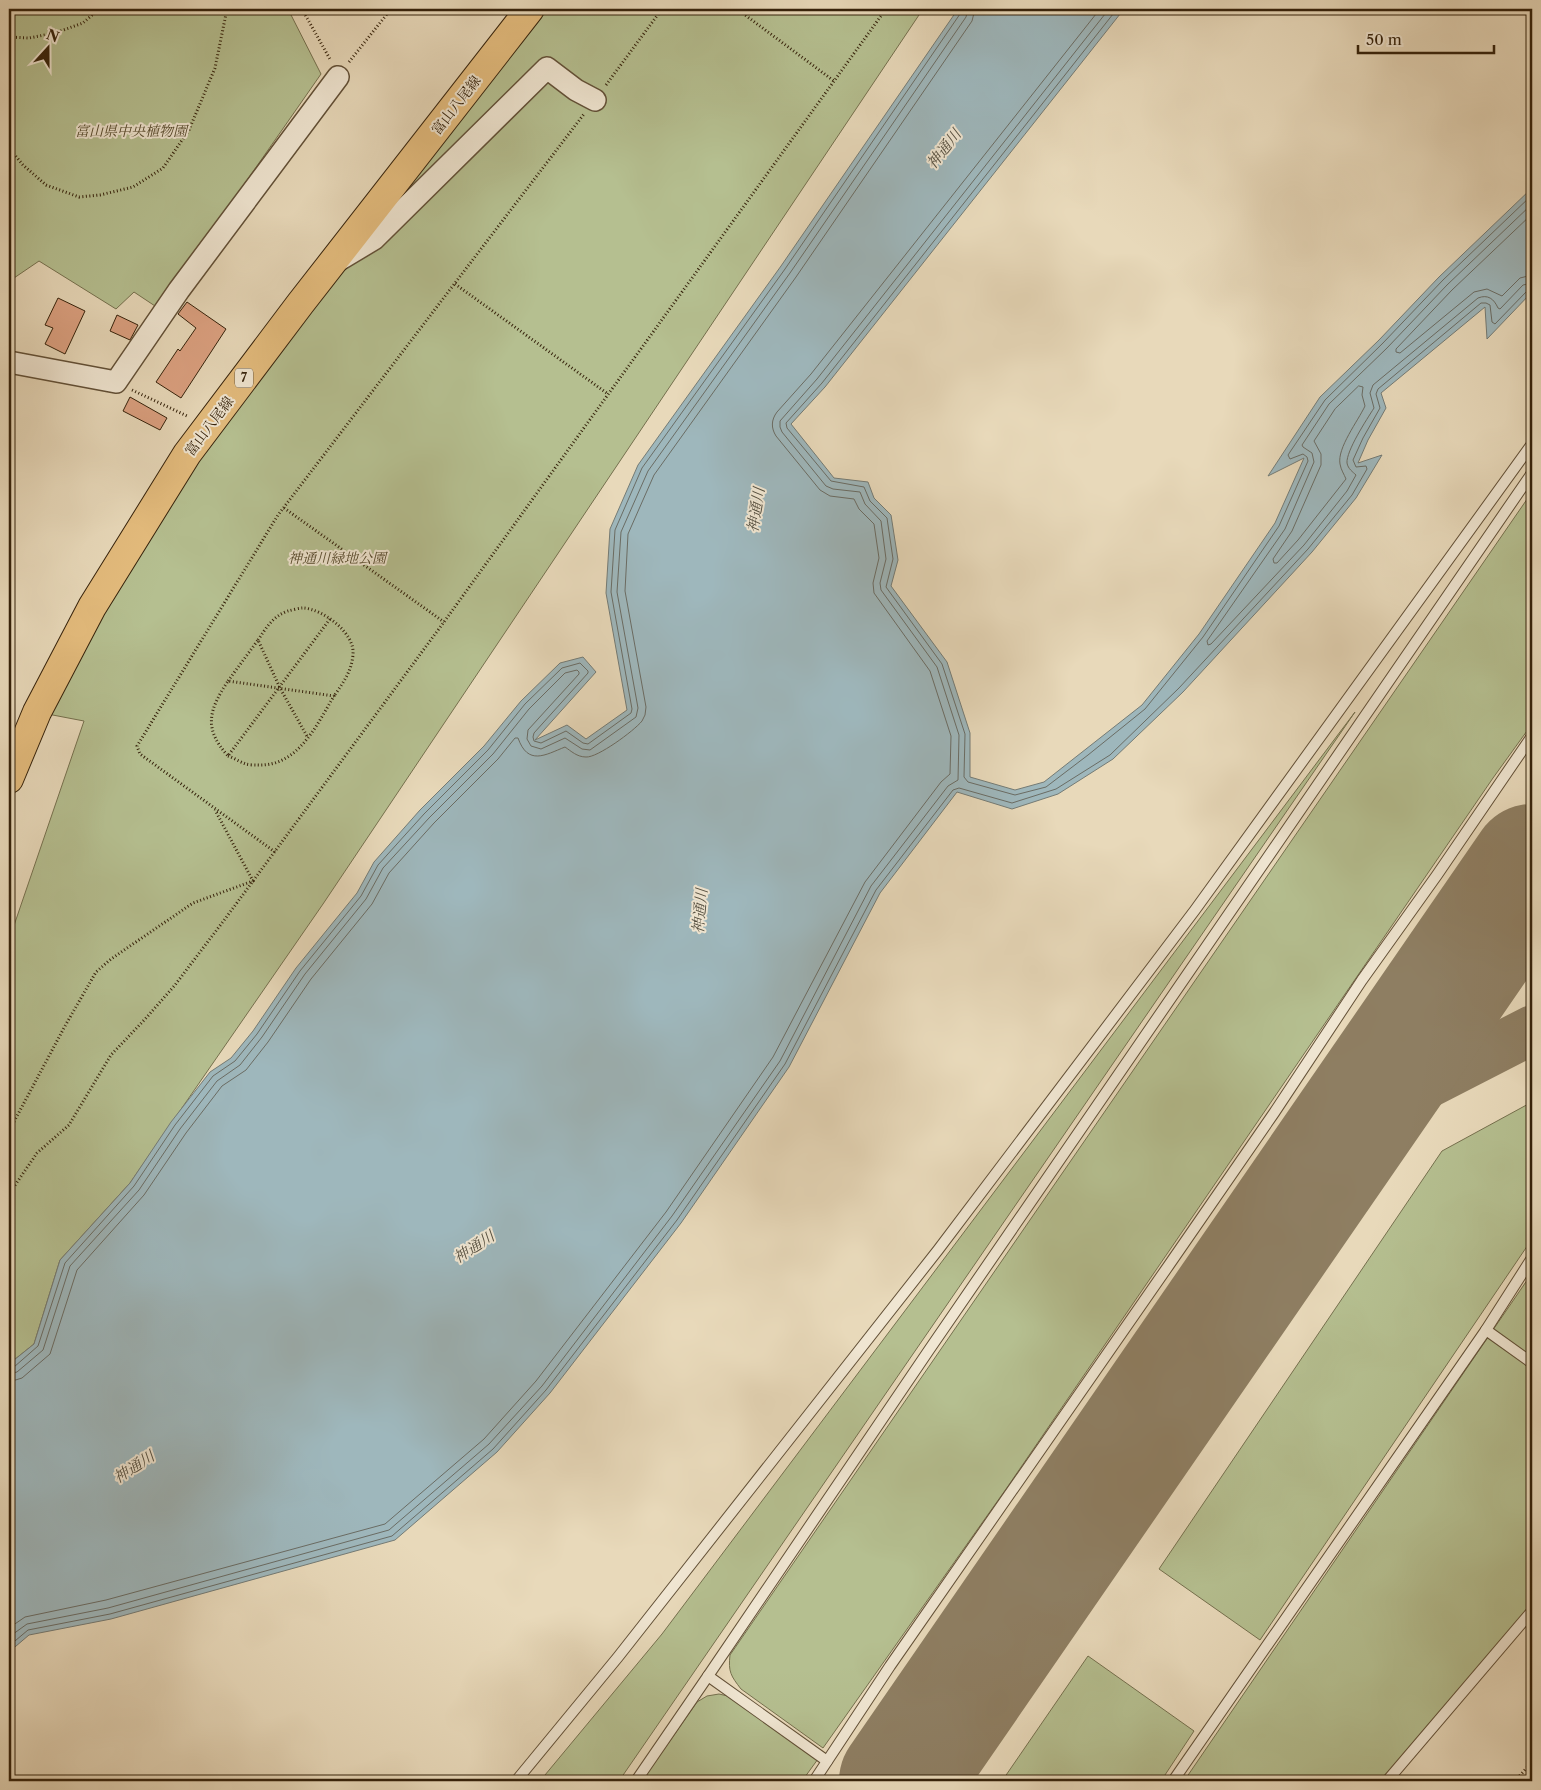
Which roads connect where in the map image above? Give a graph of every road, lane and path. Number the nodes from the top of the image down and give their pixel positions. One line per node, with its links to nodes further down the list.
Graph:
1 (99, 9): 9 (path)
2 (227, 9): 13 (path)
3 (302, 9): 10 (path)
4 (391, 9): 10 (path)
5 (530, 9): 14 (main road, 富山八尾線 / 7)
6 (662, 9): 12 (path)
7 (737, 9): 11 (path)
8 (886, 9): 11 (path)
9 (9, 37)
10 (338, 77): 17 (street)
11 (834, 82): 18 (path)
12 (595, 100): 14 (street); 15 (path)
13 (9, 148)
14 (333, 264): 32 (main road, 富山八尾線 / 7)
15 (455, 284): 18 (path); 22 (path)
16 (9, 362): 17 (street)
17 (116, 382): 19 (path)
18 (608, 394): 24 (path)
19 (191, 418)
20 (1532, 444): 45 (lane)
21 (1532, 473): 42 (lane)
22 (284, 508): 24 (path); 33 (path)
23 (330, 619): 25 (path); 27 (path); 28 (path)
24 (444, 622): 34 (path)
25 (258, 640): 26 (path); 27 (path)
26 (228, 681): 27 (path); 31 (path)
27 (280, 688): 28 (path); 30 (path); 31 (path)
28 (334, 696): 30 (path)
29 (1532, 736): 43 (lane)
30 (308, 738): 31 (path)
31 (228, 756)
32 (9, 779)
33 (214, 808): 34 (path); 35 (path)
34 (275, 852): 35 (path)
35 (252, 881): 36 (path); 37 (path)
36 (9, 1131)
37 (9, 1194)
38 (1532, 1258): 39 (lane)
39 (1486, 1330): 40 (lane); 48 (lane)
40 (1532, 1363)
41 (1532, 1611): 49 (lane)
42 (708, 1676): 43 (lane); 46 (lane)
43 (827, 1761): 47 (lane)
44 (1532, 1762): 50 (path)
45 (516, 1781)
46 (636, 1781)
47 (814, 1781)
48 (1173, 1781)
49 (1387, 1781)
50 (1515, 1781)

